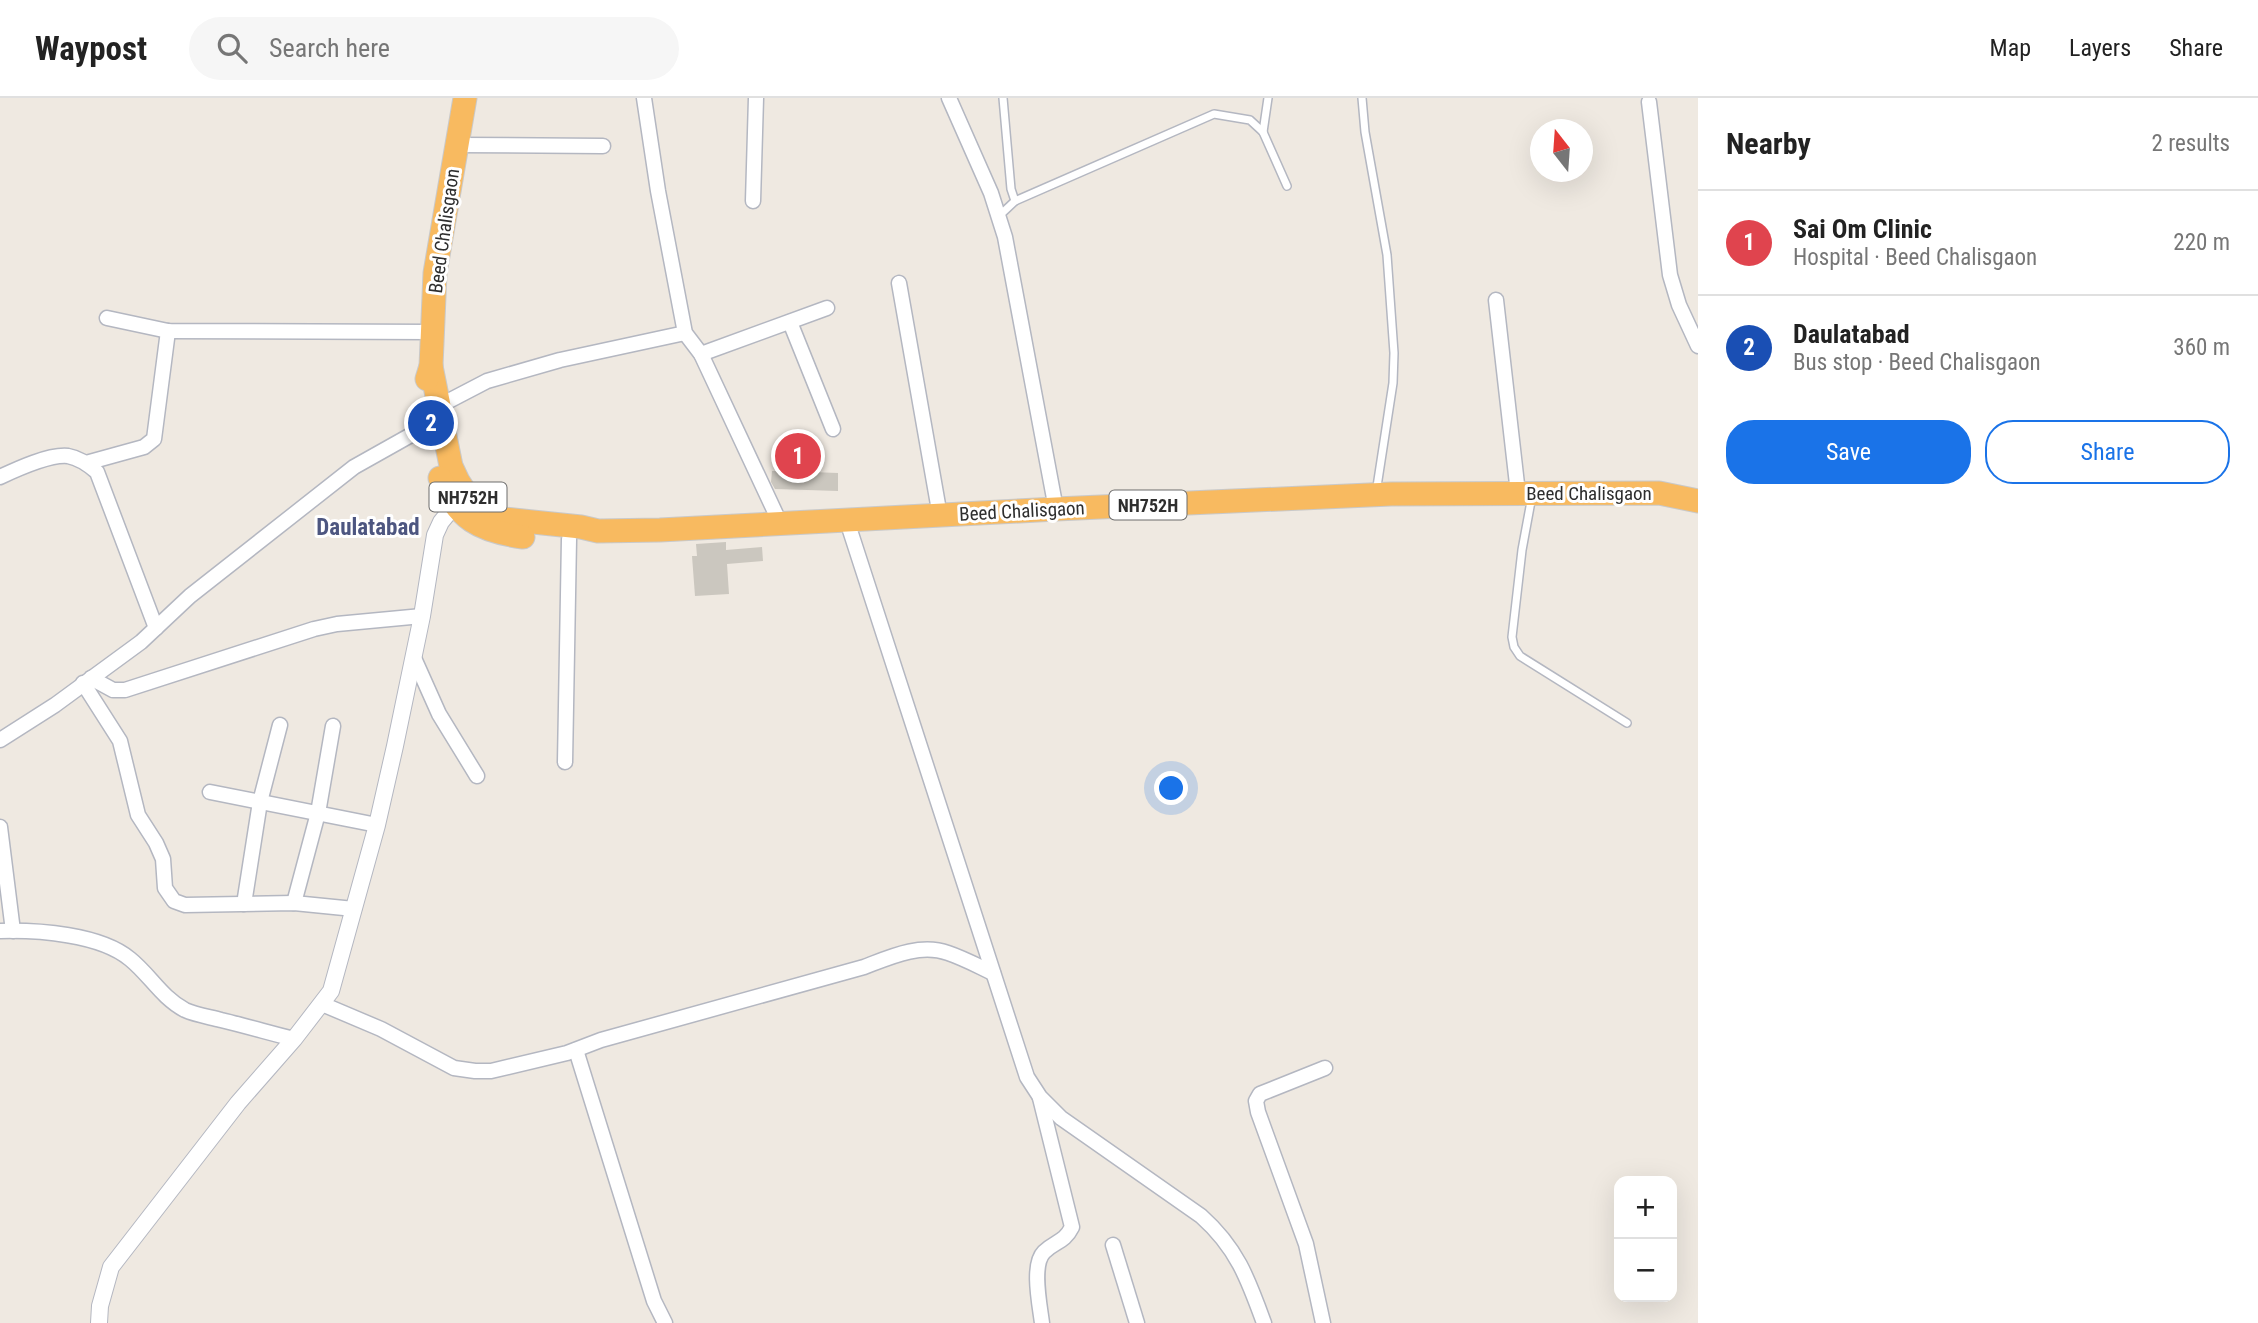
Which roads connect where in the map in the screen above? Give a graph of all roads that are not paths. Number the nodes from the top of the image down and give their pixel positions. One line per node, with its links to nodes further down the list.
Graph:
1 (465, 98): 10 (highway, Beed Chalisgaon / NH752H)
2 (644, 98): 23 (street)
3 (756, 98): 13 (street)
4 (949, 98): 15 (street)
5 (1003, 98): 14 (lane)
6 (1268, 98): 9 (lane)
7 (1362, 98): 33 (lane)
8 (1649, 102): 24 (street)
9 (1263, 132): 12 (lane); 14 (lane)
10 (457, 145): 11 (street); 22 (highway, Beed Chalisgaon / NH752H)
11 (603, 146)
12 (1287, 186)
13 (753, 201)
14 (1015, 201): 15 (lane)
15 (998, 216): 36 (street)
16 (899, 282): 37 (street)
17 (1496, 300): 32 (street)
18 (827, 308): 20 (street)
19 (107, 318): 21 (street)
20 (790, 322): 25 (street); 29 (street)
21 (168, 331): 22 (street); 30 (street)
22 (432, 332): 26 (highway, Beed Chalisgaon / NH752H)
23 (685, 333): 25 (street); 27 (street)
24 (1698, 346)
25 (701, 354): 39 (street)
26 (431, 366): 27 (highway, Beed Chalisgaon / NH752H); 28 (highway, Beed Chalisgaon / NH752H)
27 (439, 406): 40 (highway, Beed Chalisgaon / NH752H)
28 (427, 426): 35 (highway, Beed Chalisgaon / NH752H); 43 (street)
29 (833, 429)
30 (86, 463): 31 (street); 43 (street)
31 (0, 477)
32 (1525, 493): 33 (highway, Beed Chalisgaon / NH752H); 34 (highway, Beed Chalisgaon / NH752H); 46 (lane)
33 (1375, 495): 36 (highway, Beed Chalisgaon / NH752H)
34 (1698, 502)
35 (454, 506): 41 (highway, Beed Chalisgaon / NH752H); 42 (street)
36 (1056, 509): 37 (highway, Beed Chalisgaon / NH752H)
37 (940, 516): 38 (highway, Beed Chalisgaon / NH752H)
38 (848, 521): 39 (highway, Beed Chalisgaon / NH752H); 61 (street)
39 (781, 525): 40 (highway, Beed Chalisgaon / NH752H)
40 (598, 531): 41 (highway, Beed Chalisgaon / NH752H)
41 (569, 539): 50 (street)
42 (422, 616): 44 (street); 45 (street)
43 (156, 628): 45 (street)
44 (414, 658): 51 (street); 55 (street)
45 (87, 681): 49 (street); 57 (street)
46 (1627, 723)
47 (280, 725): 53 (street)
48 (333, 726): 54 (street)
49 (0, 740)
50 (565, 762)
51 (477, 776)
52 (210, 792): 53 (street)
53 (260, 802): 54 (street); 57 (street)
54 (318, 813): 55 (street); 58 (street)
55 (377, 825): 59 (street)
56 (0, 827): 60 (street)
57 (244, 904): 58 (street)
58 (294, 904): 59 (street)
59 (354, 909): 62 (street)
60 (6, 931): 63 (street)
61 (993, 973): 64 (street); 66 (street)
62 (322, 1004): 63 (street); 64 (street)
63 (294, 1039): 68 (street)
64 (576, 1050): 69 (street)
65 (1325, 1068): 73 (street)
66 (1040, 1097): 70 (street); 72 (street)
67 (1113, 1245): 71 (street)
68 (99, 1323)
69 (664, 1323)
70 (1042, 1323)
71 (1137, 1323)
72 (1264, 1323)
73 (1323, 1323)

